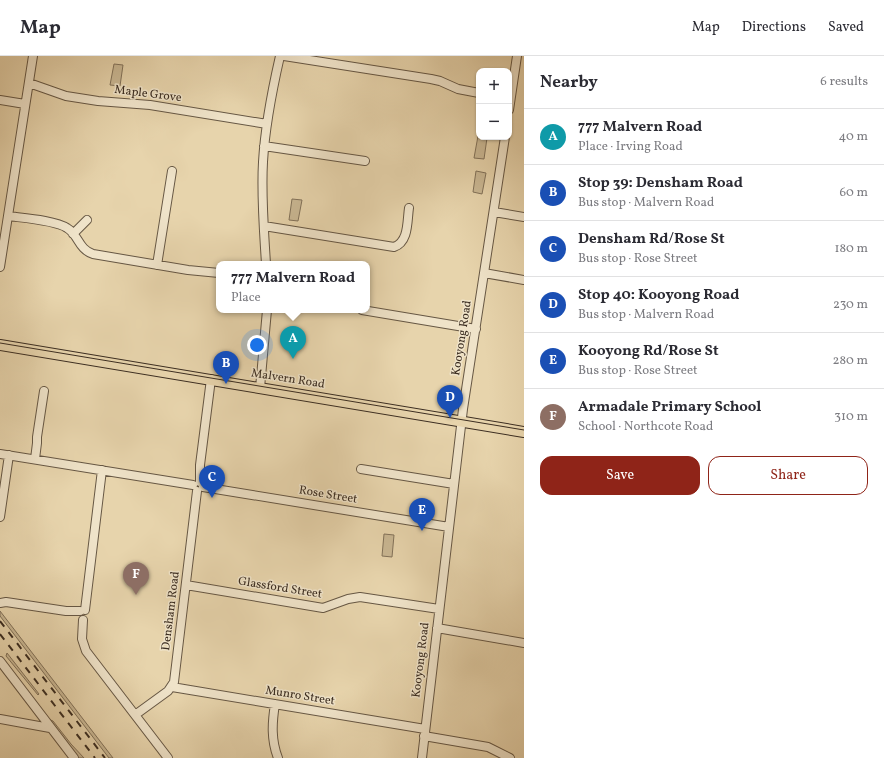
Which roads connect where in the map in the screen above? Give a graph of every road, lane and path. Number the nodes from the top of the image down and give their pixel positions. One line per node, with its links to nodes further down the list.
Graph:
1 (33, 56): 5 (street)
2 (280, 56): 10 (street)
3 (284, 56): 7 (street)
4 (517, 56): 6 (street)
5 (29, 83): 9 (street); 10 (street, Maple Grove)
6 (512, 86)
7 (476, 92)
8 (0, 100): 9 (street)
9 (26, 104): 17 (street)
10 (267, 124): 12 (street)
11 (505, 140): 16 (street, Kooyong Road)
12 (264, 146): 13 (street); 20 (street)
13 (365, 161)
14 (172, 171): 23 (street)
15 (409, 208): 20 (street)
16 (494, 212): 18 (street); 26 (street, Kooyong Road)
17 (8, 216): 21 (street); 24 (street)
18 (524, 217)
19 (87, 220): 21 (street)
20 (264, 226): 22 (street)
21 (73, 234): 23 (street)
22 (266, 261)
23 (157, 265): 25 (street)
24 (0, 267)
25 (216, 273)
26 (484, 273): 27 (street); 30 (street, Kooyong Road)
27 (524, 280)
28 (370, 311): 30 (street)
29 (267, 313): 33 (street)
30 (476, 329): 35 (street, Kooyong Road)
31 (0, 345): 32 (main road, Malvern Road)
32 (211, 380): 33 (main road, Malvern Road); 42 (street, Densham Road)
33 (260, 388): 35 (main road, Malvern Road)
34 (44, 391): 38 (street)
35 (462, 421): 36 (main road, Malvern Road); 41 (street, Kooyong Road)
36 (524, 432)
37 (4, 454): 38 (street, Rose Street); 43 (street)
38 (35, 460): 40 (street, Rose Street)
39 (361, 469): 41 (street)
40 (102, 470): 42 (street, Rose Street); 48 (street)
41 (454, 484): 44 (street, Kooyong Road)
42 (198, 486): 44 (street, Rose Street); 45 (street, Densham Road)
43 (0, 516)
44 (449, 527): 47 (street, Kooyong Road)
45 (186, 585): 47 (street, Glassford Street); 52 (street, Densham Road)
46 (2, 601): 48 (street)
47 (439, 609): 49 (street, Kooyong Road)
48 (82, 614): 54 (street)
49 (437, 628): 50 (street); 57 (street, Kooyong Road)
50 (524, 643)
51 (0, 661): 56 (street)
52 (172, 687): 53 (street, Munro Street); 54 (street)
53 (275, 704): 57 (street, Munro Street); 60 (street)
54 (135, 715): 59 (street)
55 (0, 719): 56 (street)
56 (50, 728): 58 (street)
57 (425, 732): 61 (street, Kooyong Road); 62 (street, Munro Street)
58 (74, 758)
59 (168, 758)
60 (278, 758)
61 (422, 758)
62 (510, 758)

